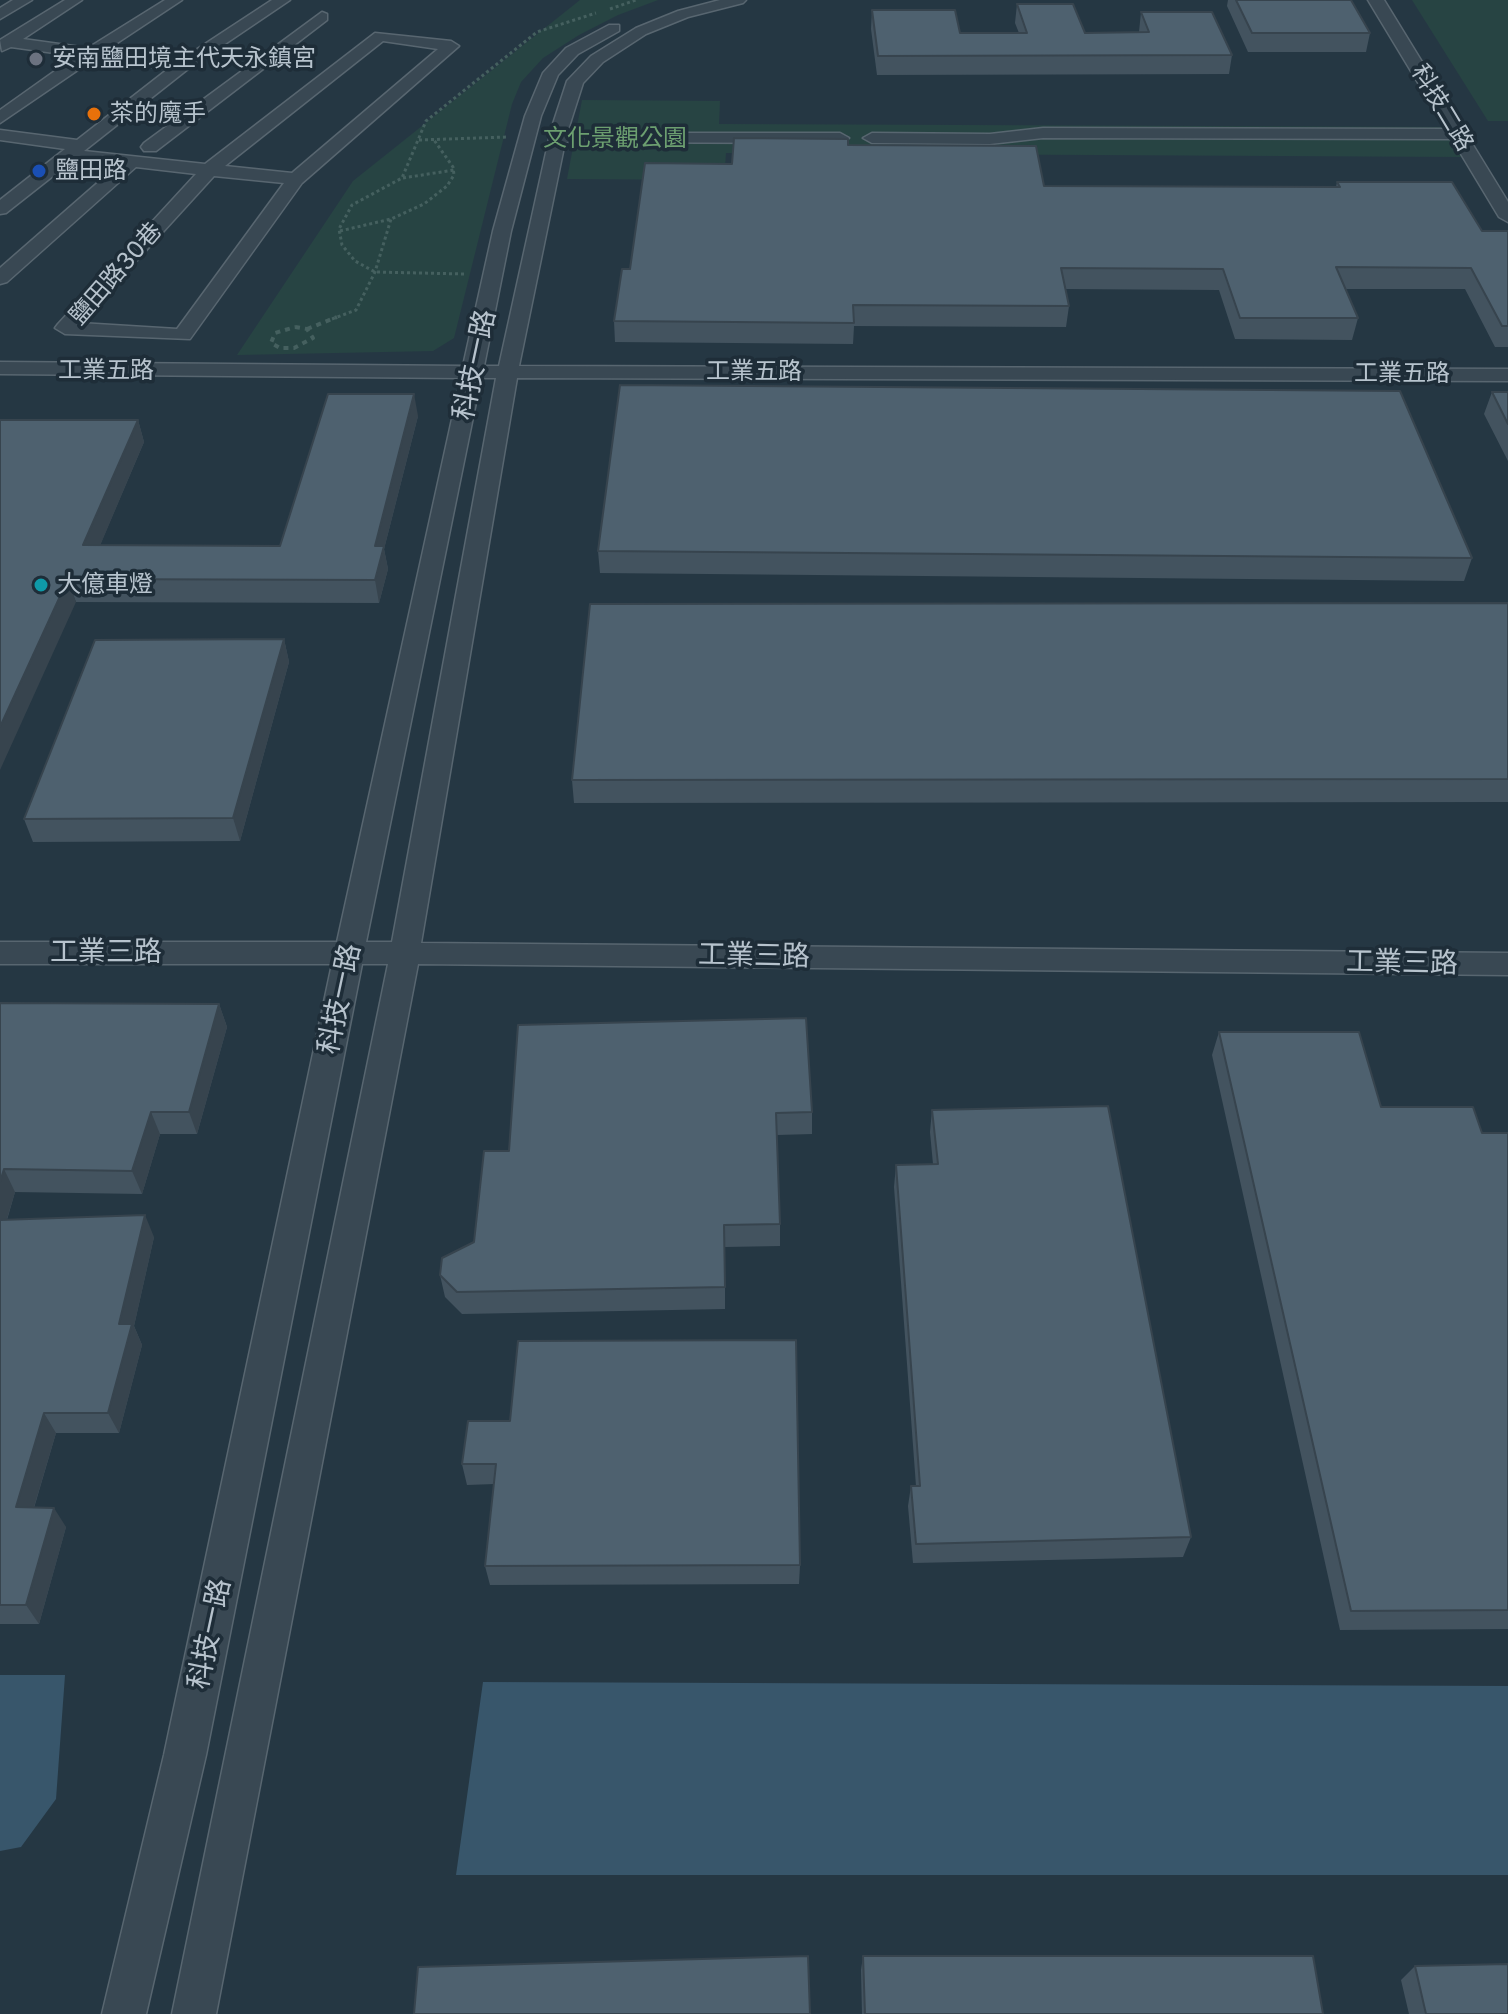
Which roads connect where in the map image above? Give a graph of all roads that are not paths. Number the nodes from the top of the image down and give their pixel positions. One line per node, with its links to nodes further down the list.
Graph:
1 (24, 0): 8 (street)
2 (75, 0): 11 (street)
3 (175, 0): 12 (street)
4 (282, 0): 13 (street)
5 (691, 0): 10 (street)
6 (738, 0): 10 (street)
7 (1376, 0): 19 (street, 科技二路)
8 (0, 14)
9 (322, 17): 21 (street)
10 (632, 27): 17 (street, 科技一路); 31 (street, 科技一路)
11 (4, 45): 12 (street)
12 (91, 53): 13 (street); 15 (street)
13 (182, 66): 20 (street)
14 (1445, 79): 26 (street, 科技二路)
15 (0, 118)
16 (0, 135): 20 (street)
17 (560, 138): 18 (street); 18 (street); 32 (street, 科技一路)
18 (620, 138): 19 (street)
19 (1461, 139): 28 (street, 科技二路)
20 (79, 146): 21 (street); 23 (street); 27 (street)
21 (150, 147): 22 (street)
22 (223, 158): 24 (street, 鹽田路30巷); 25 (street); 25 (street, 鹽田路30巷)
23 (131, 163): 24 (street); 29 (street)
24 (209, 170): 25 (street); 25 (street, 鹽田路30巷)
25 (301, 174)
26 (1508, 185)
27 (0, 209)
28 (1508, 217)
29 (0, 278)
30 (0, 368): 31 (street, 工業五路)
31 (474, 370): 32 (street, 工業五路); 36 (street, 科技一路)
32 (508, 371): 33 (street, 工業五路); 35 (street, 科技一路)
33 (1508, 375)
34 (0, 953): 36 (street, 工業三路)
35 (405, 953): 36 (street, 工業三路); 37 (street, 工業三路); 39 (street, 科技一路)
36 (349, 954): 38 (street, 科技一路)
37 (1508, 964)
38 (124, 2014)
39 (194, 2014)

